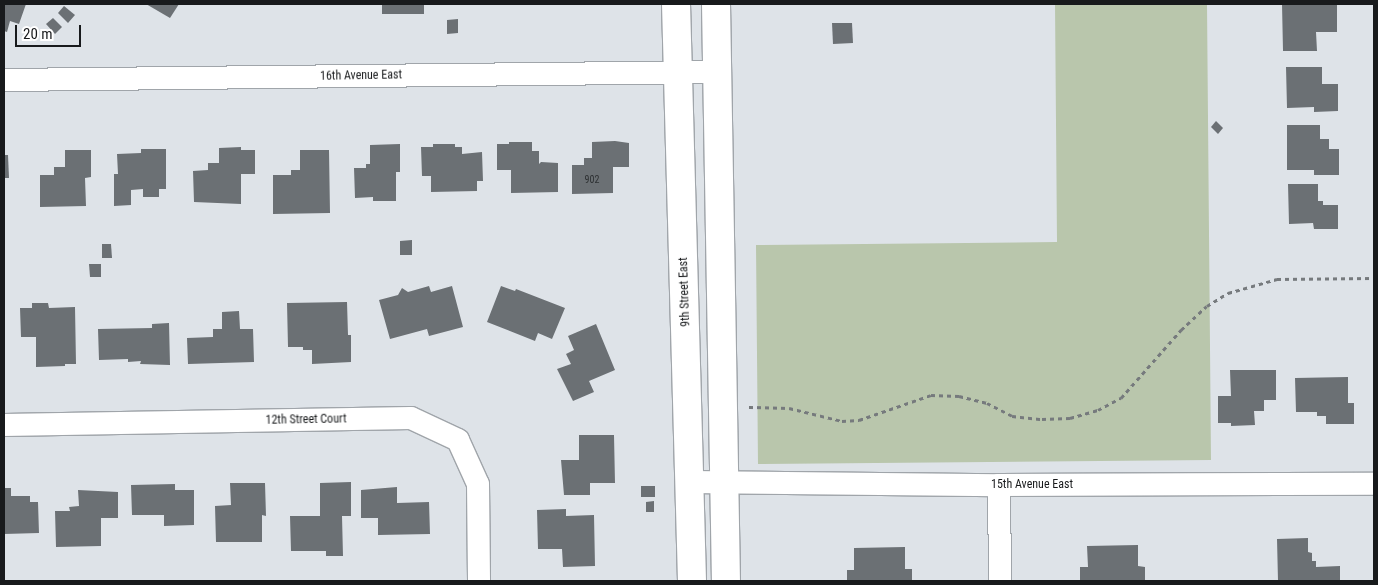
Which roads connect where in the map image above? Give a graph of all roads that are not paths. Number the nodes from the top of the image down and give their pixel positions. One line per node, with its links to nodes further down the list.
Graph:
1 (676, 4): 4 (main road, 9th Street East)
2 (716, 4): 3 (main road)
3 (718, 72): 4 (street, 16th Avenue East); 8 (main road)
4 (678, 73): 5 (street, 16th Avenue East); 7 (main road, 9th Street East)
5 (4, 80)
6 (4, 425): 11 (street, 12th Street Court)
7 (690, 482): 8 (street, 15th Avenue East); 12 (main road, 9th Street East)
8 (723, 484): 10 (street, 15th Avenue East); 13 (main road)
9 (1374, 484): 10 (street, 15th Avenue East)
10 (999, 485): 14 (street)
11 (479, 581)
12 (692, 581)
13 (726, 581)
14 (1000, 581)

